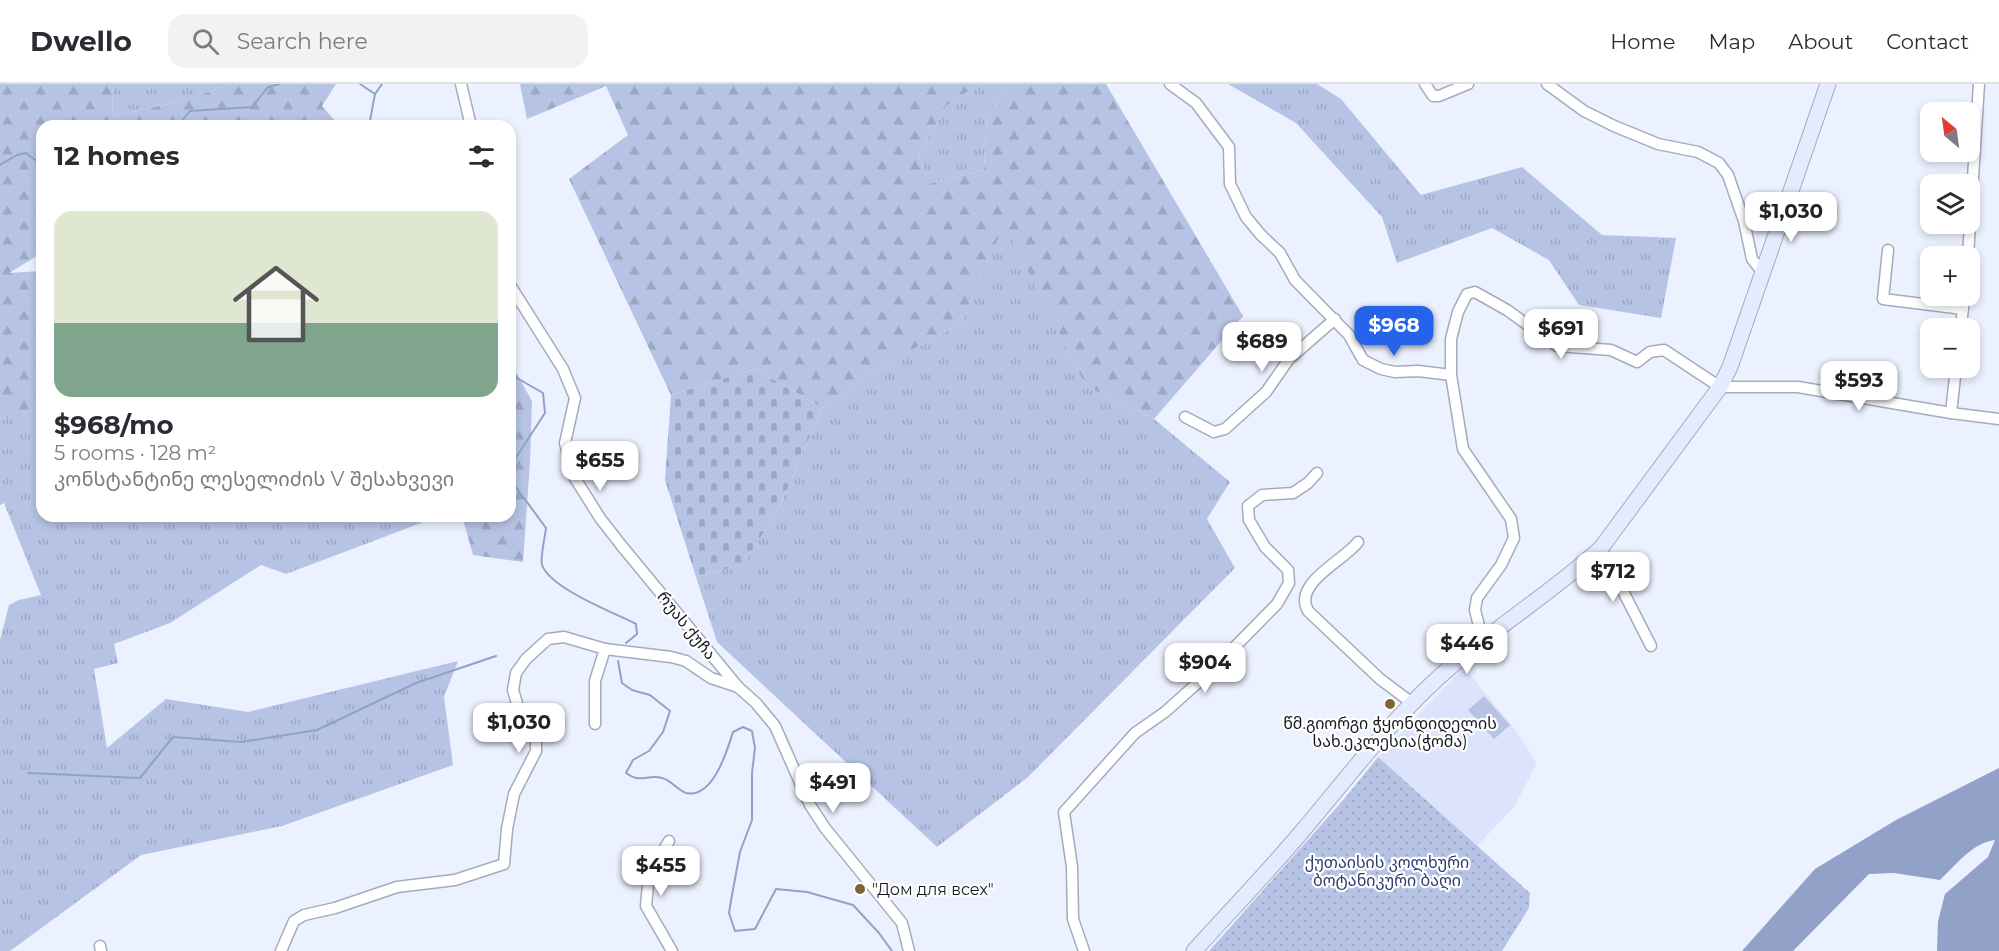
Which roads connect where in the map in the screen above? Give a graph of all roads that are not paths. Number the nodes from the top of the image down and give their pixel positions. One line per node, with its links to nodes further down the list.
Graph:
1 (461, 84): 8 (street)
2 (1170, 84): 16 (street)
3 (1425, 84): 4 (street)
4 (1468, 84)
5 (1546, 84): 11 (street)
6 (1828, 84): 11 (main road)
7 (1979, 84): 9 (street)
8 (471, 120)
9 (1969, 246)
10 (1888, 250): 14 (street)
11 (1763, 273): 19 (main road)
12 (516, 294): 29 (street, რუას ქუჩა)
13 (1963, 306): 14 (street)
14 (1963, 309): 15 (street)
15 (1962, 318)
16 (1335, 319): 17 (street); 21 (street)
17 (1451, 375): 19 (street); 26 (street)
18 (1955, 378): 20 (street)
19 (1720, 387): 20 (street); 25 (main road)
20 (1951, 414): 22 (street)
21 (1185, 417)
22 (1999, 419)
23 (1317, 473): 36 (street)
24 (1358, 542): 30 (street)
25 (1601, 548): 26 (main road); 27 (street)
26 (1483, 642): 30 (main road)
27 (1651, 646)
28 (605, 649): 29 (street); 31 (street); 33 (street)
29 (738, 687): 35 (street, რუას ქუჩა)
30 (1412, 702): 37 (main road)
31 (596, 724)
32 (669, 841): 34 (street)
33 (281, 951)
34 (672, 951)
35 (909, 951)
36 (1083, 951)
37 (1194, 951)

